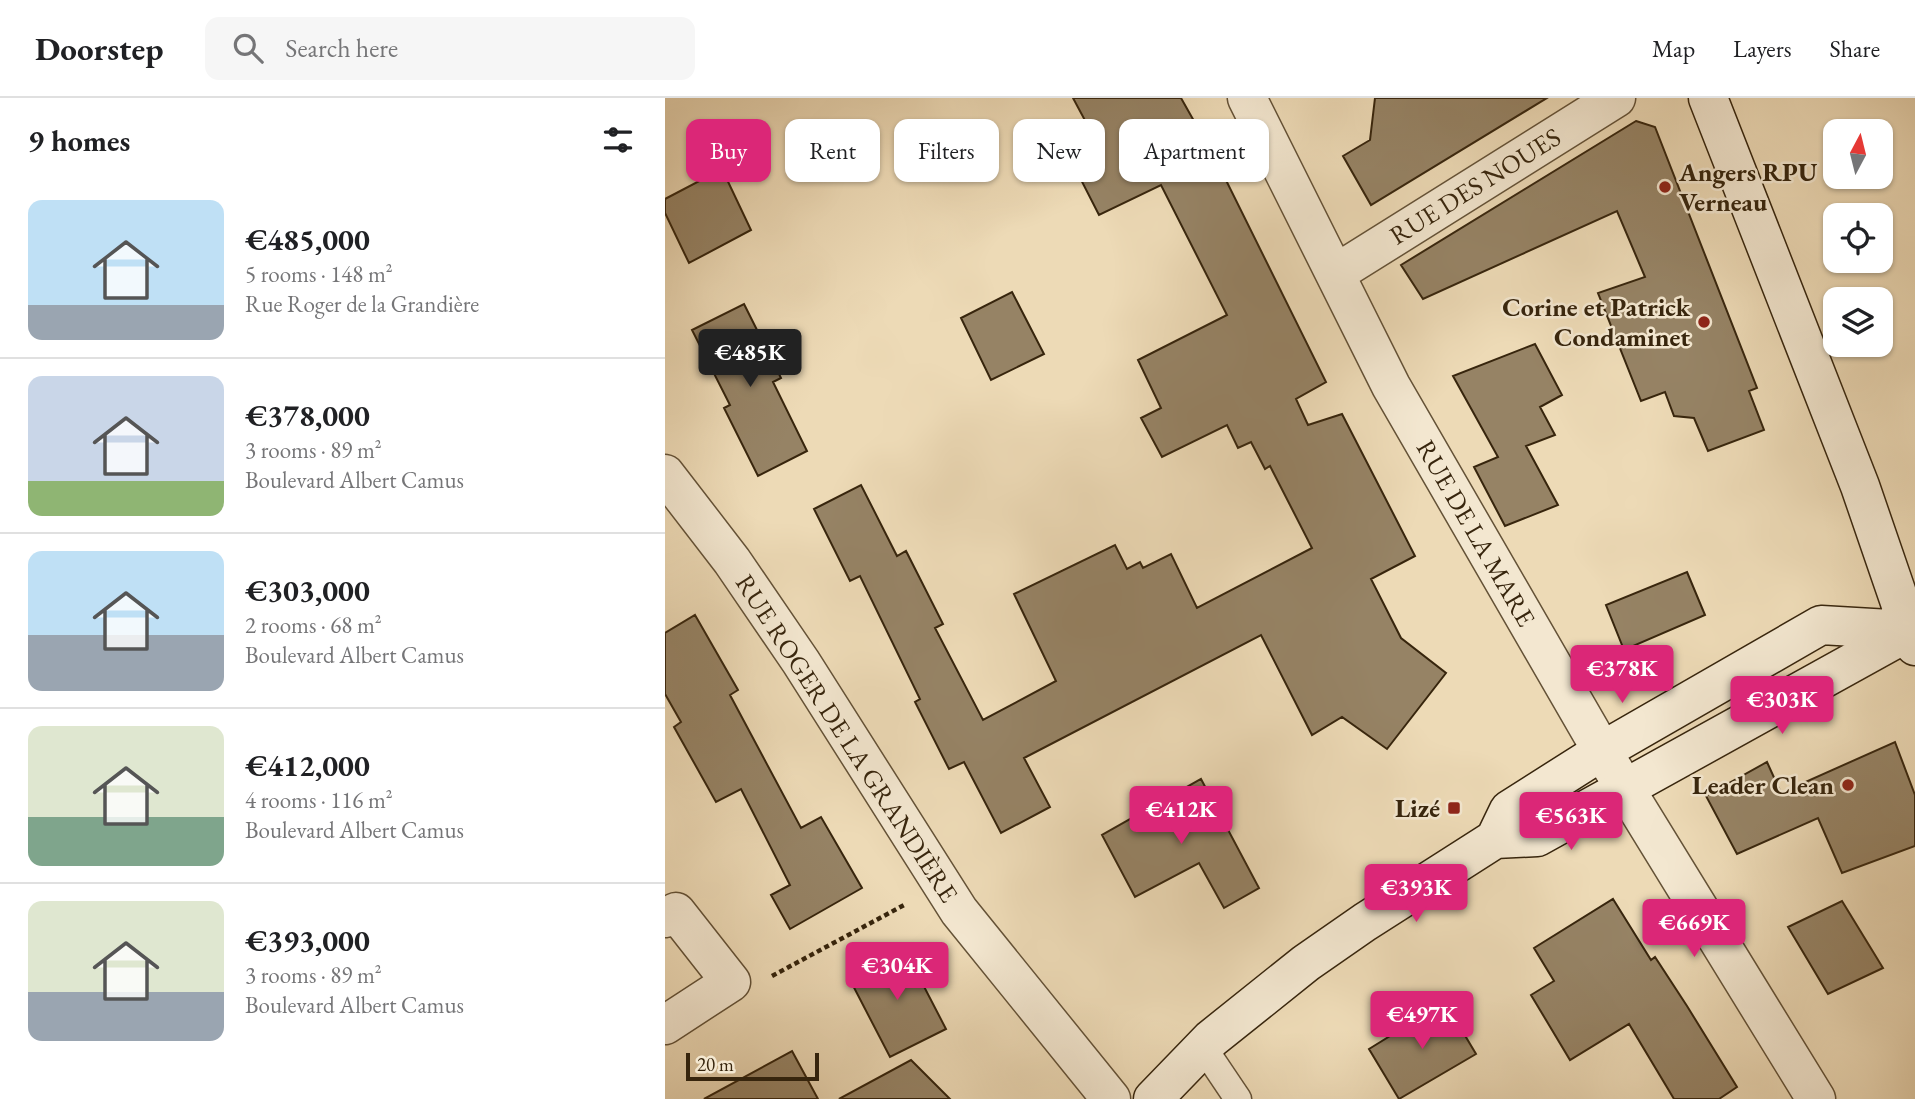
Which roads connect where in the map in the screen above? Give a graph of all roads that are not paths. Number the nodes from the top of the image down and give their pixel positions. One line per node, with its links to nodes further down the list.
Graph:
1 (1247, 98): 4 (street, RUE DE LA MARE)
2 (1616, 98): 4 (street, RUE DES NOUES)
3 (1708, 98): 6 (street)
4 (1335, 274): 7 (street, RUE DE LA MARE)
5 (665, 474): 13 (street, RUE ROGER DE LA GRANDIÈRE)
6 (1912, 635): 7 (street); 8 (street)
7 (1602, 751): 8 (street, RUE DE LA MARE); 9 (street)
8 (1624, 787): 9 (street); 16 (street, RUE DE LA MARE)
9 (1495, 839): 12 (street)
10 (665, 918): 11 (street)
11 (665, 1026)
12 (1203, 1047): 14 (street); 15 (lane)
13 (1111, 1099)
14 (1153, 1099)
15 (1238, 1099)
16 (1816, 1099)

